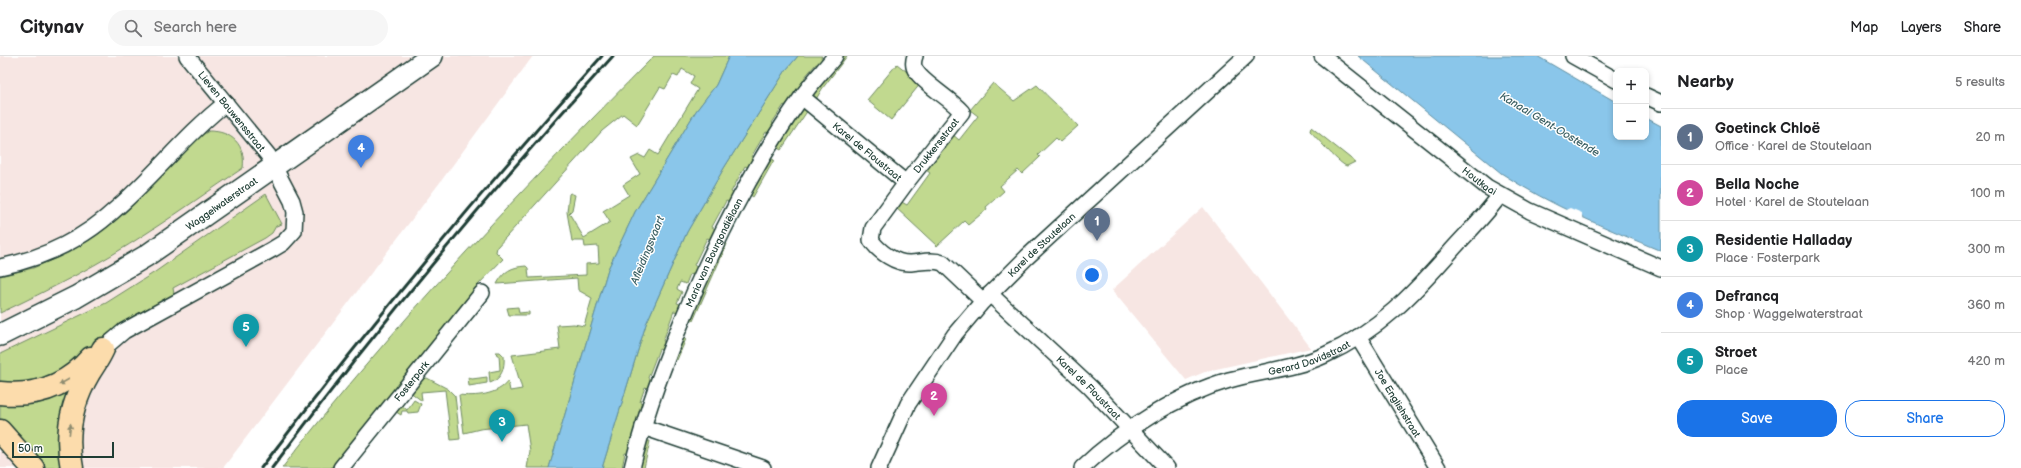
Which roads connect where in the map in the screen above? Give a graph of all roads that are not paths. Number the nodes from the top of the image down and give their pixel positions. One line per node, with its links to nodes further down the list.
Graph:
1 (188, 56): 11 (street, Lieven Bauwensstraat)
2 (432, 56): 13 (main road, Waggelwaterstraat)
3 (835, 56): 9 (street, Maria van Bourgondiëlaan)
4 (915, 56): 14 (street, Drukkersstraat)
5 (1246, 56): 19 (street, Karel de Stoutelaan)
6 (1322, 56): 15 (street, Houtkaai)
7 (1573, 56): 8 (street)
8 (1613, 78)
9 (802, 97): 14 (street, Karel de Floustraat); 24 (street, Maria van Bourgondiëlaan)
10 (1649, 97): 12 (street)
11 (226, 103): 13 (street, Lieven Bauwensstraat); 16 (street)
12 (1661, 103)
13 (274, 168): 20 (main road, Waggelwaterstraat); 22 (street, Lieven Bauwensstraat)
14 (906, 182): 19 (street, Karel de Floustraat)
15 (1500, 195): 17 (street, Houtkaai); 21 (street, Gerard Davidstraat)
16 (0, 267)
17 (1661, 268)
18 (482, 293): 29 (street, Fosterpark)
19 (986, 297): 25 (street, Karel de Floustraat); 32 (street, Karel de Stoutelaan)
20 (0, 335)
21 (1358, 337): 25 (street, Gerard Davidstraat); 35 (street, Joe Englishstraat)
22 (103, 349): 23 (highway, one-way to 23); 28 (highway, one-way to 22)
23 (0, 393)
24 (643, 428): 30 (street, Maria van Bourgondiëlaan); 31 (street)
25 (1131, 430): 33 (street, Gerard Davidstraat); 34 (street, Karel de Floustraat)
26 (0, 431): 27 (highway)
27 (33, 468)
28 (72, 468)
29 (341, 468)
30 (632, 468)
31 (763, 468)
32 (879, 468)
33 (1082, 468)
34 (1167, 468)
35 (1438, 468)

